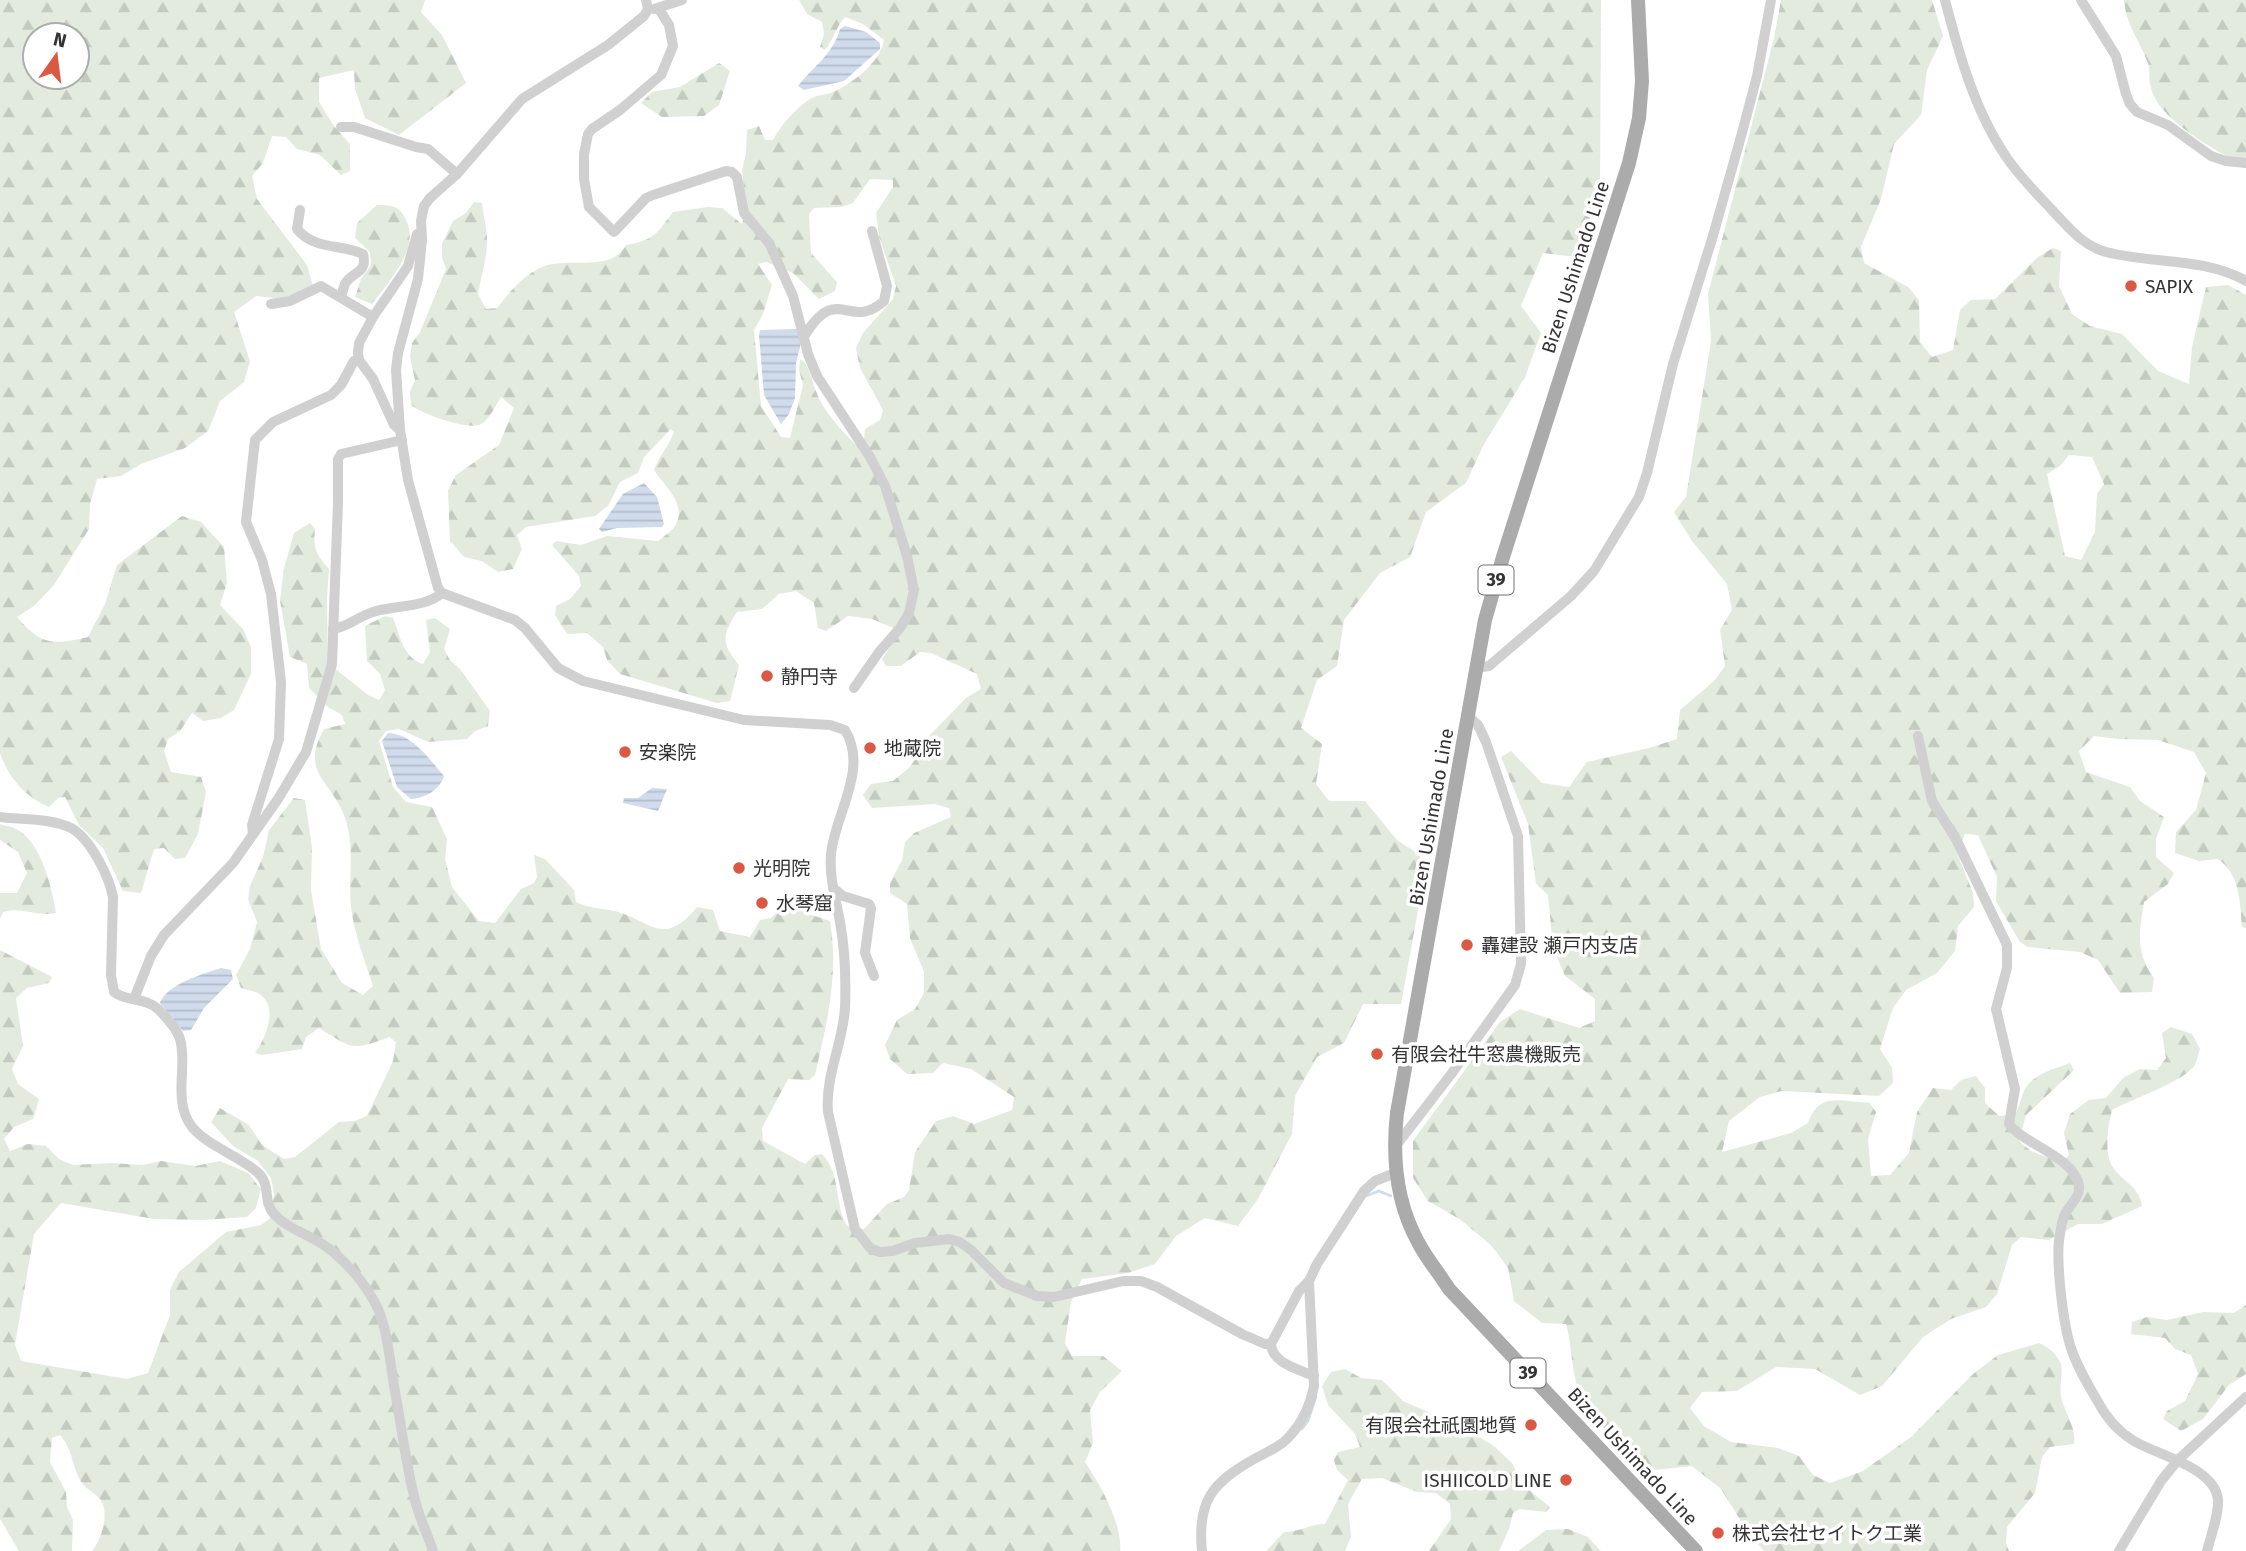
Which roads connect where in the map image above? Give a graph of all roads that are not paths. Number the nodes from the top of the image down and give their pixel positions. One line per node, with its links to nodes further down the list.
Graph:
1 (682, 0): 6 (street)
2 (1638, 0): 22 (main road, Bizen Ushimado Line / 39)
3 (1771, 0): 22 (street)
4 (1945, 0): 13 (street)
5 (2081, 0): 8 (street)
6 (651, 6): 9 (street); 17 (street)
7 (341, 127): 9 (street)
8 (2246, 163)
9 (457, 174): 11 (street)
10 (300, 210): 14 (street)
11 (421, 229): 16 (street); 19 (street)
12 (872, 231): 17 (street)
13 (2246, 281)
14 (341, 296): 15 (street); 16 (street)
15 (271, 304)
16 (373, 317): 18 (street)
17 (805, 335): 23 (street)
18 (359, 360): 19 (street); 27 (street)
19 (401, 435): 20 (street); 21 (street)
20 (442, 593): 21 (street); 28 (street)
21 (333, 629): 27 (street)
22 (1476, 668): 24 (main road, Bizen Ushimado Line / 39)
23 (855, 688)
24 (1468, 716): 31 (main road, Bizen Ushimado Line / 39); 31 (street)
25 (1918, 736): 37 (street)
26 (0, 817): 30 (street)
27 (253, 834): 30 (street)
28 (833, 888): 29 (street); 34 (street)
29 (874, 976)
30 (134, 999): 38 (street)
31 (1394, 1149): 32 (main road, Bizen Ushimado Line / 39)
32 (1395, 1173): 33 (street); 40 (main road, Bizen Ushimado Line / 39)
33 (1309, 1281): 34 (street); 35 (street)
34 (1271, 1344): 35 (street)
35 (1314, 1376): 39 (street)
36 (2246, 1398): 37 (street)
37 (2178, 1460): 41 (street); 42 (street)
38 (433, 1551)
39 (1202, 1551)
40 (1696, 1551)
41 (2119, 1551)
42 (2207, 1551)

